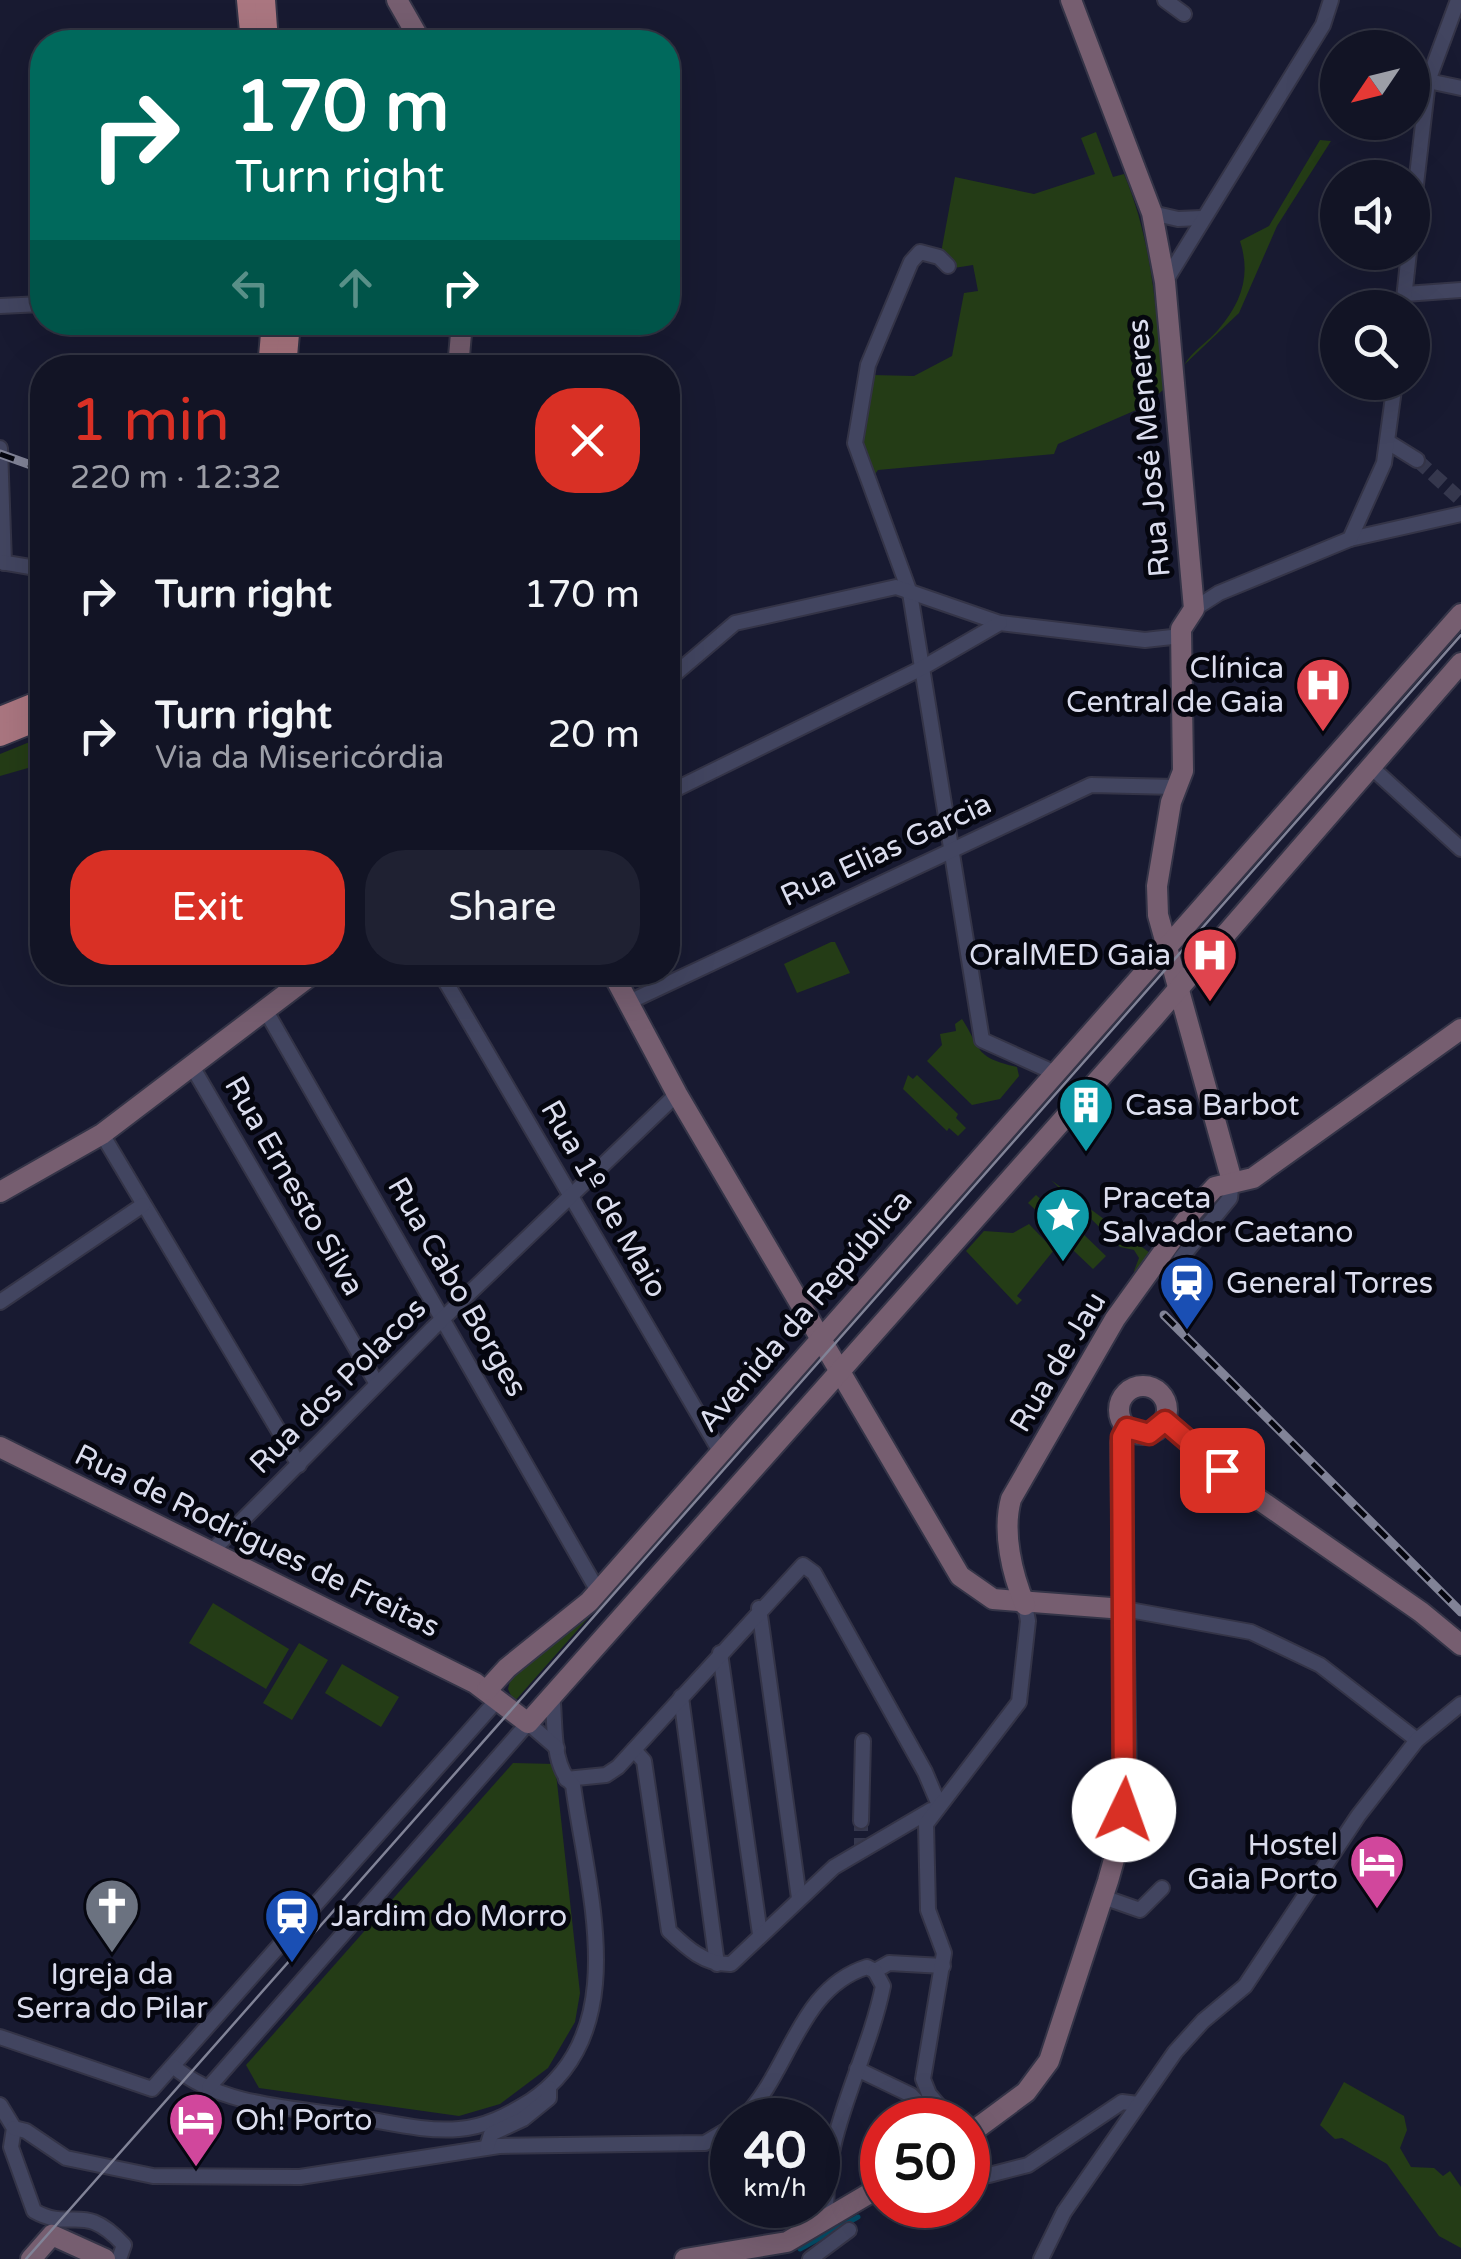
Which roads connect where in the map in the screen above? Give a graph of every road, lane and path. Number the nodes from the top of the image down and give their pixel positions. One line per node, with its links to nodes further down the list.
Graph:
1 (247, 0): 9 (main road)
2 (265, 0): 10 (main road)
3 (398, 0): 11 (main road)
4 (1070, 0): 15 (main road, Rua José Meneres)
5 (1165, 0): 8 (street)
6 (1330, 0): 16 (street)
7 (1458, 0): 12 (street)
8 (1184, 14)
9 (249, 30)
10 (267, 30)
11 (414, 30)
12 (1430, 76)
13 (1430, 81): 14 (street)
14 (1461, 88)
15 (1152, 213): 16 (street); 18 (main road, Rua José Meneres)
16 (1202, 218): 18 (street)
17 (948, 266): 31 (street)
18 (1164, 282): 32 (main road, Rua José Meneres)
19 (1461, 290): 20 (street)
20 (1430, 296)
21 (30, 305): 22 (street)
22 (0, 306)
23 (1394, 400): 24 (street)
24 (1388, 442): 26 (street); 28 (street)
25 (0, 448): 29 (street)
26 (1417, 460)
27 (1461, 514): 28 (street)
28 (1350, 539): 32 (street)
29 (2, 562): 30 (street)
30 (30, 567)
31 (910, 594): 34 (street); 37 (street); 38 (street)
32 (1194, 609): 35 (main road)
33 (1461, 614): 48 (main road, Avenida da República)
34 (1000, 623): 35 (street); 37 (street)
35 (1181, 636): 45 (main road)
36 (1461, 663): 43 (main road, Avenida da República)
37 (922, 668): 44 (street); 46 (street)
38 (680, 670)
39 (30, 705): 40 (main road)
40 (0, 717)
41 (30, 724): 42 (main road)
42 (0, 736)
43 (1370, 766): 47 (street); 54 (main road, Avenida da República)
44 (680, 786)
45 (1176, 787): 46 (street, Rua Elias Garcia); 48 (main road)
46 (952, 849): 49 (street, Rua Elias Garcia); 59 (street)
47 (1461, 849)
48 (1164, 947): 54 (main road); 59 (main road, Avenida da República)
49 (680, 977)
50 (298, 985): 56 (main road)
51 (447, 985): 64 (street, Rua 1º de Maio)
52 (619, 985): 55 (main road)
53 (664, 985): 55 (street, Rua Elias Garcia)
54 (1178, 990): 62 (main road); 70 (main road, Avenida da República)
55 (628, 1002): 60 (main road)
56 (266, 1011): 58 (main road); 68 (street, Rua Cabo Borges)
57 (1461, 1029): 62 (main road, Rua de Jau)
58 (193, 1068): 61 (main road); 71 (street, Rua Ernesto Silva)
59 (1053, 1072): 69 (main road, Avenida da República)
60 (677, 1094): 64 (street, Rua dos Polacos); 69 (main road)
61 (102, 1134): 63 (main road); 65 (street)
62 (1232, 1181): 66 (street); 79 (main road, Rua de Jau)
63 (0, 1192)
64 (569, 1197): 68 (street, Rua dos Polacos); 75 (street, Rua 1º de Maio)
65 (143, 1205): 67 (street); 76 (street)
66 (1189, 1263)
67 (0, 1302)
68 (443, 1318): 71 (street, Rua dos Polacos); 78 (street, Rua Cabo Borges)
69 (820, 1337): 70 (main road); 75 (main road, Avenida da República)
70 (841, 1373): 79 (main road); 82 (main road, Avenida da República)
71 (377, 1384): 76 (street, Rua dos Polacos)
72 (1165, 1421): 73 (main road); 73 (main road); 83 (main road)
73 (1127, 1428): 81 (main road)
74 (0, 1447): 77 (main road, Rua de Rodrigues de Freitas)
75 (722, 1453): 78 (main road, Avenida da República)
76 (298, 1465): 77 (street, Rua dos Polacos)
77 (211, 1552): 86 (main road, Rua de Rodrigues de Freitas)
78 (598, 1591): 82 (main road); 86 (main road, Avenida da República)
79 (1024, 1604): 81 (main road); 95 (street)
80 (759, 1608): 84 (street); 95 (street); 99 (street)
81 (1124, 1609): 90 (street); 98 (main road)
82 (614, 1623): 85 (main road, Avenida da República)
83 (1461, 1645)
84 (720, 1653): 87 (street); 100 (street)
85 (552, 1693): 89 (main road, Avenida da República); 92 (street)
86 (493, 1694): 89 (main road); 105 (street, Avenida da República)
87 (682, 1698): 93 (street); 101 (street)
88 (1461, 1704): 90 (street)
89 (528, 1723): 92 (street); 107 (street, Avenida da República)
90 (1417, 1740): 112 (street)
91 (863, 1741): 96 (street)
92 (557, 1748): 94 (street)
93 (634, 1750): 94 (street); 101 (street)
94 (566, 1779): 108 (street)
95 (939, 1805): 99 (street); 102 (street)
96 (861, 1821)
97 (1162, 1888): 98 (street)
98 (1103, 1896): 115 (main road)
99 (798, 1898): 100 (street)
100 (760, 1934): 101 (street)
101 (716, 1964)
102 (943, 1966): 103 (street); 111 (street)
103 (875, 1971): 106 (street); 109 (street)
104 (0, 2037): 105 (street, Avenida da República)
105 (173, 2066): 107 (street)
106 (858, 2069): 110 (street); 114 (street)
107 (210, 2087): 108 (street)
108 (549, 2088): 118 (street)
109 (764, 2098)
110 (914, 2098)
111 (932, 2098)
112 (1138, 2104): 119 (street); 127 (street)
113 (0, 2105): 116 (street)
114 (840, 2116)
115 (990, 2118)
116 (14, 2128): 118 (street); 124 (street)
117 (710, 2140): 118 (street)
118 (487, 2147)
119 (990, 2176)
120 (812, 2228): 125 (main road)
121 (850, 2230): 126 (street)
122 (36, 2252): 123 (main road)
123 (93, 2257)
124 (119, 2259)
125 (685, 2259)
126 (810, 2259)
127 (1041, 2259)

